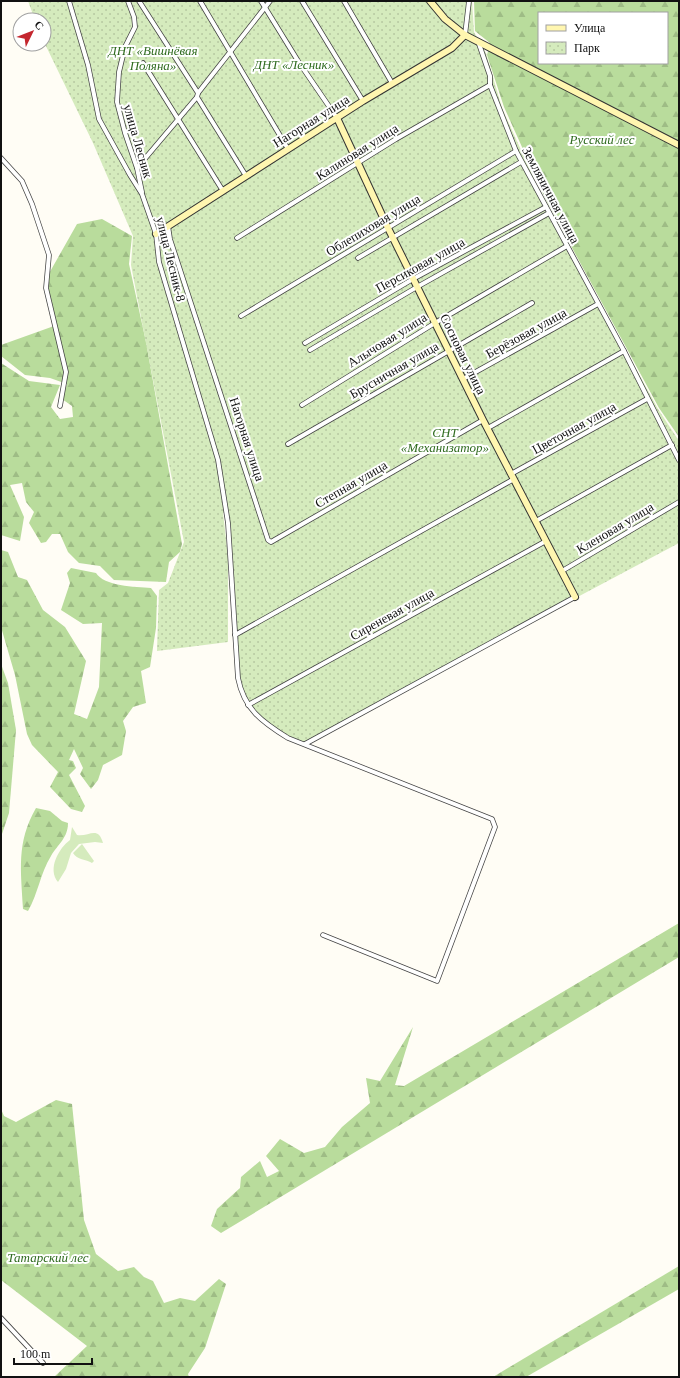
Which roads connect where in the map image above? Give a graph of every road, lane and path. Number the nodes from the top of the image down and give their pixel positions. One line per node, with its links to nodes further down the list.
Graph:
1 (70, 1): 31 (street, улица Лесник-8)
2 (128, 1): 28 (street, улица Лесник)
3 (139, 1): 18 (street)
4 (200, 1): 14 (street)
5 (261, 1): 11 (street)
6 (270, 1): 11 (street)
7 (302, 1): 19 (street)
8 (344, 1): 16 (street)
9 (430, 1): 12 (street)
10 (470, 1): 12 (street)
11 (265, 7): 14 (street); 20 (street)
12 (466, 35): 13 (street); 16 (street, Нагорная улица)
13 (478, 41): 17 (street, Земляничная улица); 22 (street)
14 (231, 51): 18 (street); 23 (street)
15 (143, 63): 21 (street)
16 (392, 83): 19 (street, Нагорная улица)
17 (490, 85): 24 (street, Земляничная улица); 27 (street, Калиновая улица)
18 (198, 95): 21 (street); 29 (street)
19 (363, 101): 20 (street, Нагорная улица)
20 (337, 118): 23 (street, Нагорная улица); 27 (street, Сосновая улица)
21 (178, 120): 28 (street); 30 (street)
22 (679, 145)
23 (288, 149): 29 (street, Нагорная улица)
24 (516, 151): 26 (street, Земляничная улица); 35 (street, Облепиховая улица)
25 (1, 158): 54 (street)
26 (522, 162): 32 (street, Земляничная улица); 38 (street)
27 (358, 164): 35 (street, Сосновая улица); 37 (street, Калиновая улица)
28 (137, 168): 31 (street, улица Лесник)
29 (246, 176): 30 (street, Нагорная улица)
30 (223, 191): 34 (street, Нагорная улица)
31 (142, 194): 36 (street, улица Лесник-8)
32 (546, 207): 33 (street, Земляничная улица); 41 (street, Персиковая улица)
33 (549, 213): 39 (street, Земляничная улица); 42 (street)
34 (168, 226): 36 (street, Нагорная улица); 64 (street, Нагорная улица)
35 (388, 228): 38 (street, Сосновая улица); 45 (street, Облепиховая улица)
36 (156, 234): 67 (street, улица Лесник-8)
37 (237, 238)
38 (393, 238): 40 (street); 41 (street, Сосновая улица)
39 (567, 246): 44 (street, Земляничная улица); 46 (street, Алычовая улица)
40 (358, 258)
41 (413, 279): 42 (street, Сосновая улица); 47 (street, Персиковая улица)
42 (417, 287): 46 (street, Сосновая улица); 48 (street)
43 (532, 303): 49 (street, Брусничная улица)
44 (598, 304): 50 (street, Земляничная улица); 51 (street, Берёзовая улица)
45 (241, 316)
46 (435, 323): 49 (street, Сосновая улица); 53 (street, Алычовая улица)
47 (305, 344)
48 (310, 350)
49 (448, 350): 51 (street, Сосновая улица); 57 (street, Брусничная улица)
50 (624, 351): 52 (street, Земляничная улица); 56 (street)
51 (462, 379): 55 (street, Сосновая улица)
52 (647, 399): 58 (street, Земляничная улица); 60 (street, Цветочная улица)
53 (302, 405)
54 (60, 406)
55 (483, 420): 56 (street, Сосновая улица); 64 (street, Степная улица)
56 (488, 428): 60 (street, Сосновая улица)
57 (288, 444)
58 (672, 445): 59 (street, Земляничная улица); 62 (street)
59 (679, 460)
60 (513, 477): 62 (street, Сосновая улица); 67 (street, Цветочная улица)
61 (679, 502): 65 (street, Кленовая улица)
62 (536, 521): 63 (street, Сосновая улица)
63 (546, 541): 65 (street, Сосновая улица); 68 (street, Сиреневая улица)
64 (271, 542)
65 (562, 571): 66 (street, Сосновая улица)
66 (575, 597): 69 (street)
67 (235, 635): 68 (street, улица Лесник-8)
68 (248, 705): 69 (street, улица Лесник-8)
69 (305, 744): 70 (street, улица Лесник-8)
70 (323, 935)
71 (1, 1318): 72 (street)
72 (43, 1364)

